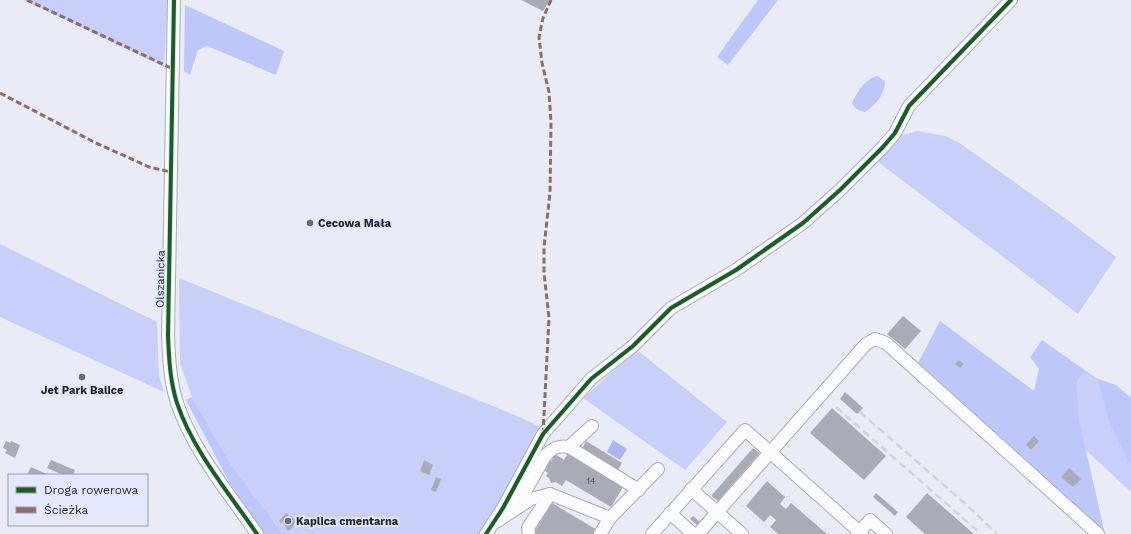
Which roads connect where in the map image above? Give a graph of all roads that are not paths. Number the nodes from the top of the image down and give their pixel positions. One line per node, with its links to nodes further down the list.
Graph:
1 (174, 0): 17 (street, Olszanicka)
2 (1011, 0): 14 (street)
3 (592, 426): 4 (street)
4 (570, 447): 8 (street); 10 (street)
5 (770, 452): 7 (street); 11 (street); 16 (street); 25 (street)
6 (658, 469): 8 (street)
7 (690, 489): 11 (street); 12 (street)
8 (639, 490): 13 (street)
9 (550, 494): 10 (street); 13 (street); 19 (street)
10 (515, 510): 14 (street)
11 (717, 512): 15 (street); 23 (street)
12 (670, 513): 21 (street); 22 (street)
13 (610, 518): 20 (street)
14 (493, 524): 18 (street)
15 (741, 533)
16 (860, 533): 24 (street)
17 (257, 534)
18 (486, 534)
19 (529, 534)
20 (600, 534)
21 (652, 534)
22 (693, 534)
23 (698, 534)
24 (886, 534)
25 (1098, 534)

